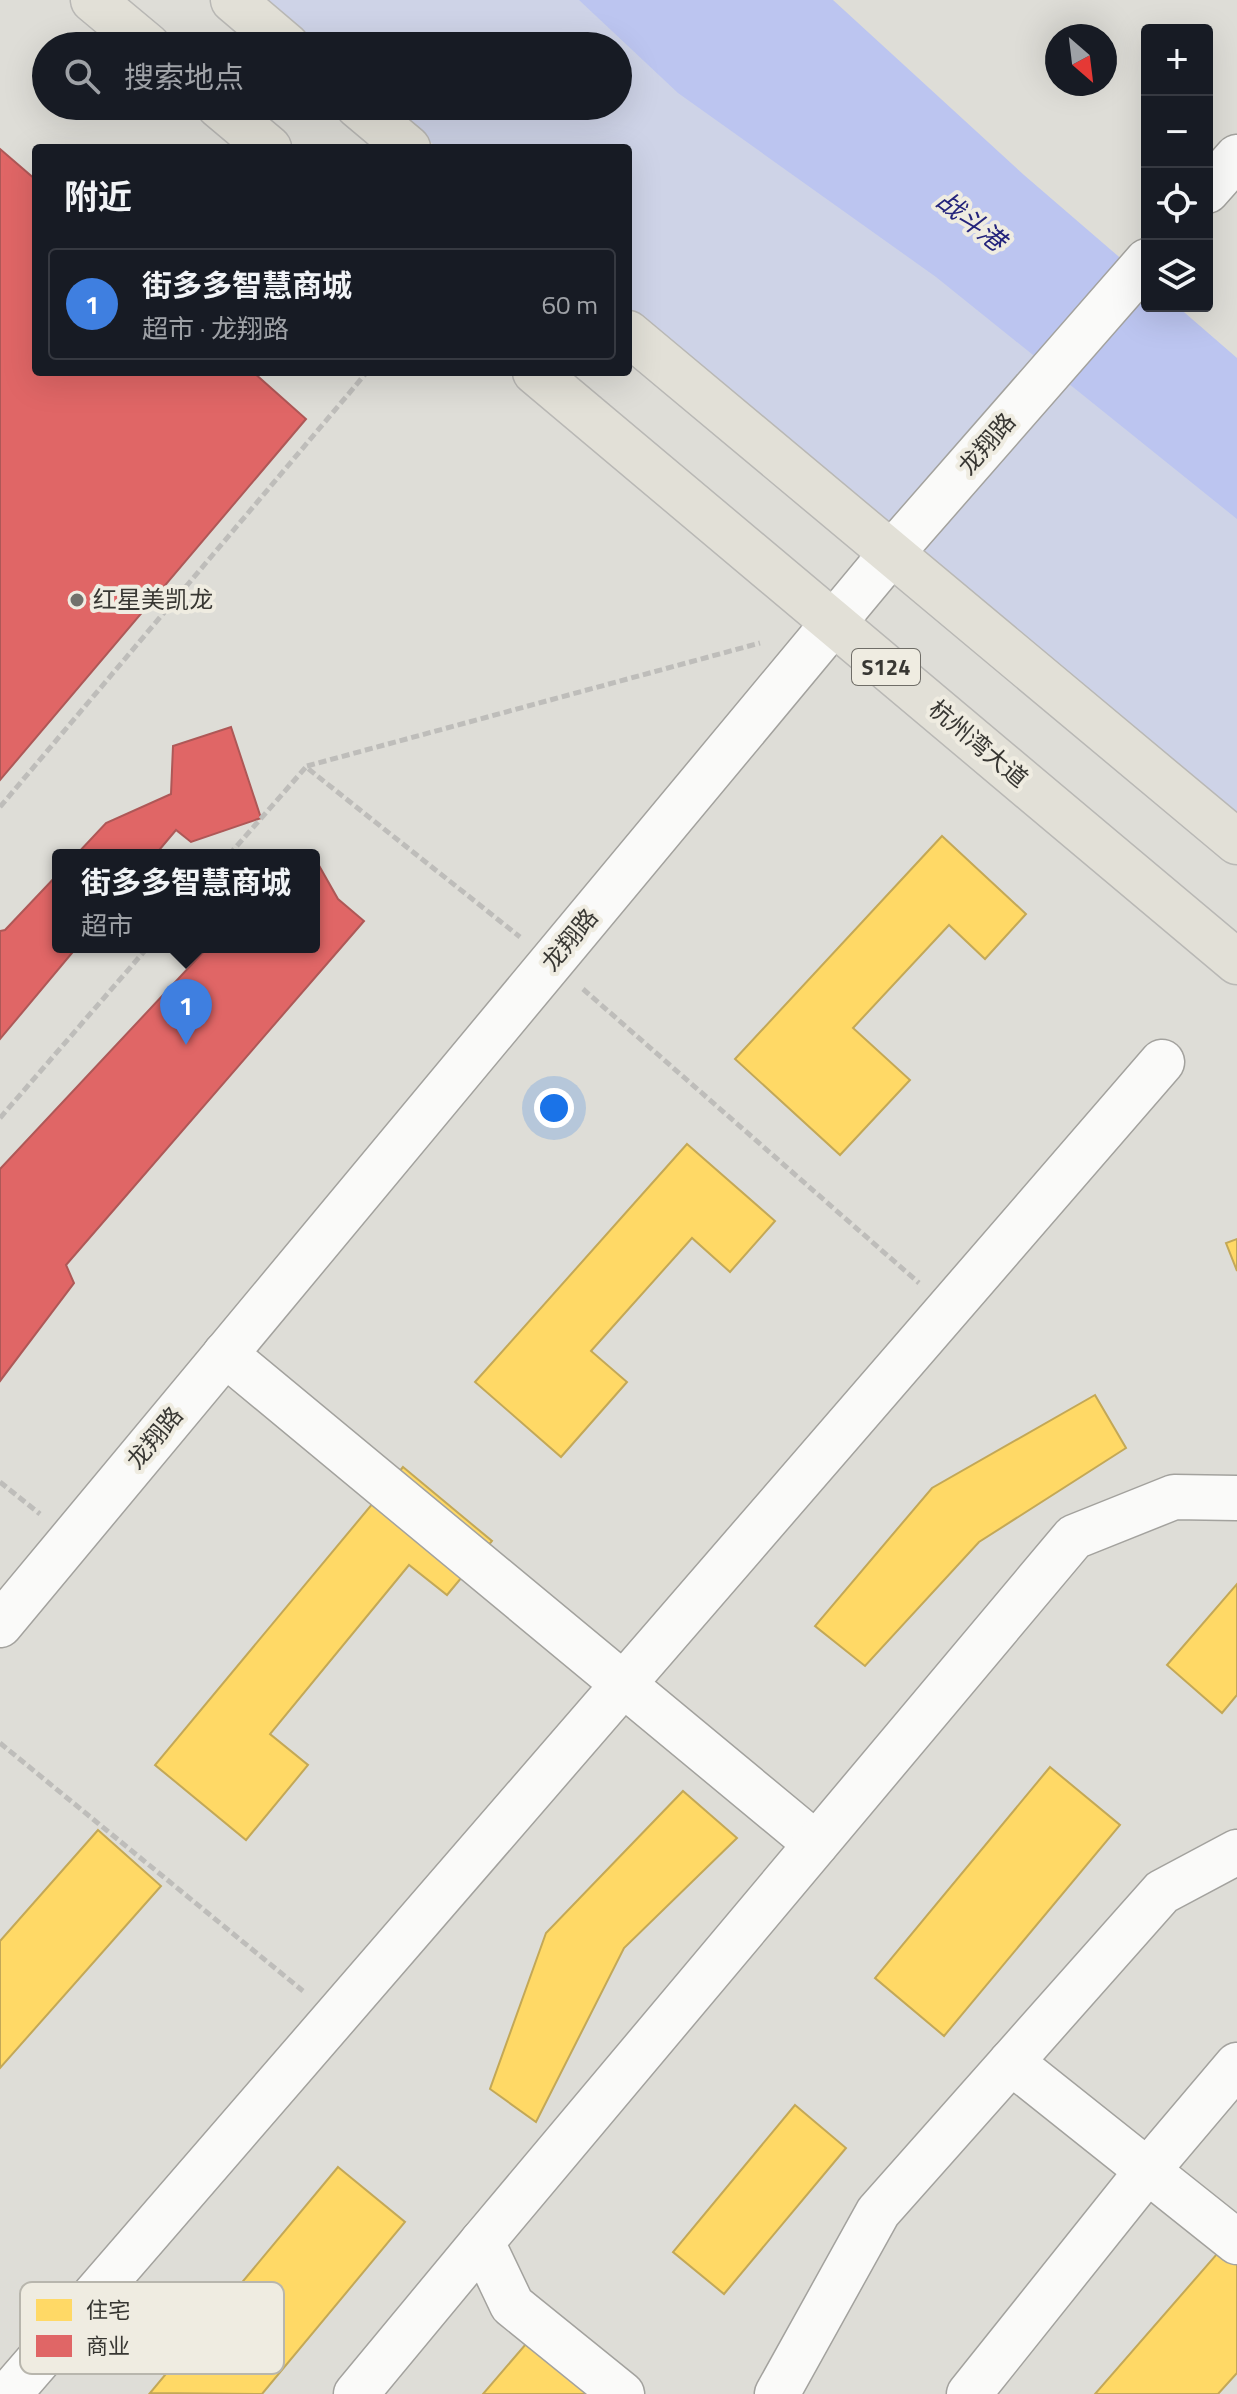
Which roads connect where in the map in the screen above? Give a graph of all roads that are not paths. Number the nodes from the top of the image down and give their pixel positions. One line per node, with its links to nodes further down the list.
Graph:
1 (93, 0): 3 (main road)
2 (233, 0): 4 (main road)
3 (131, 32)
4 (271, 32)
5 (236, 120): 7 (main road)
6 (375, 120): 8 (main road)
7 (264, 144)
8 (403, 144)
9 (1237, 157): 10 (street)
10 (1213, 184)
11 (1141, 269): 14 (street, 龙翔路)
12 (632, 336): 14 (main road)
13 (540, 376): 15 (main road, 杭州湾大道 / S124)
14 (890, 555): 15 (street, 龙翔路); 16 (main road)
15 (834, 623): 17 (main road, 杭州湾大道 / S124); 19 (street, 龙翔路)
16 (1237, 842)
17 (1237, 962)
18 (1162, 1062): 22 (street)
19 (225, 1354): 21 (street, 龙翔路); 22 (street)
20 (1237, 1498): 23 (street)
21 (0, 1625)
22 (623, 1684): 23 (street); 30 (street)
23 (816, 1844): 28 (street)
24 (1237, 1852): 25 (street)
25 (1011, 2062): 27 (street); 35 (street)
26 (1237, 2065): 27 (street)
27 (1148, 2170): 29 (street); 36 (street)
28 (482, 2242): 33 (street); 34 (street)
29 (1237, 2242)
30 (106, 2282)
31 (26, 2374): 32 (street)
32 (9, 2394)
33 (356, 2394)
34 (622, 2394)
35 (777, 2394)
36 (969, 2394)

